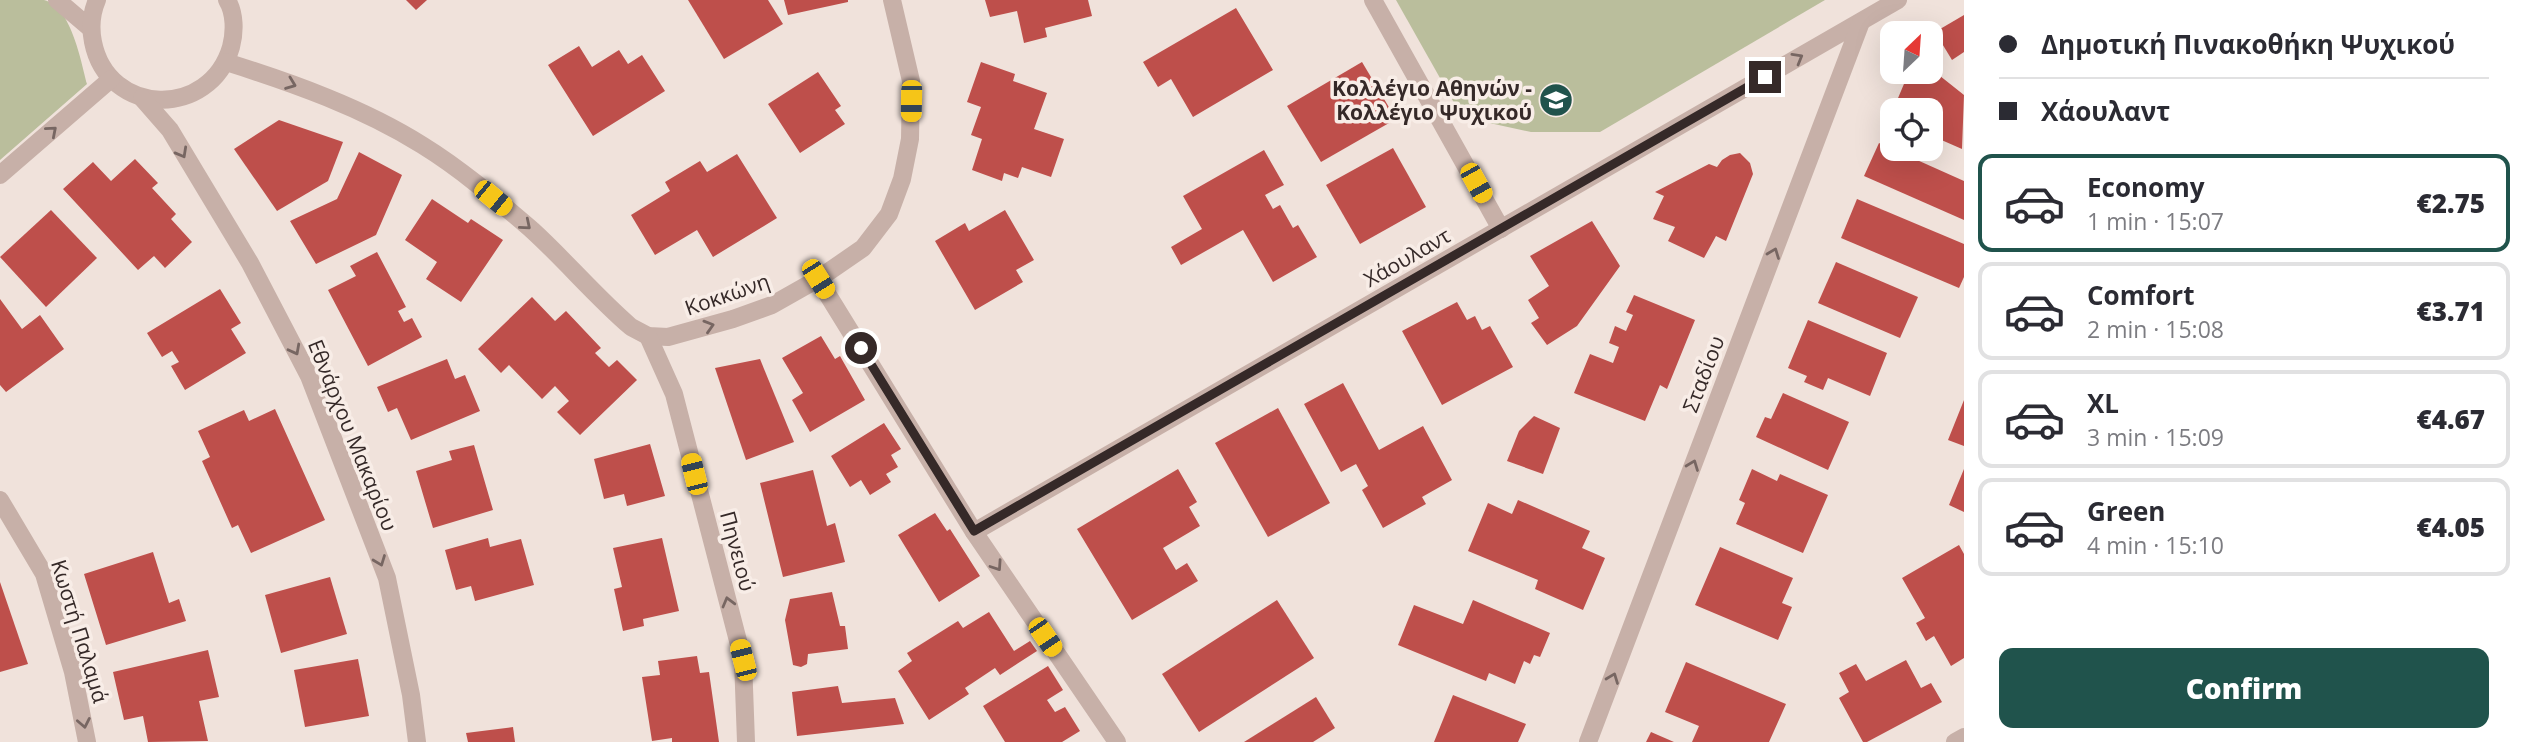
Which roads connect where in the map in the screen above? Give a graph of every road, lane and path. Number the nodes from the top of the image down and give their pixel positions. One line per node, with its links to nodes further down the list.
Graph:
1 (57, 0): 8 (street)
2 (97, 0): 8 (street)
3 (227, 0): 9 (street)
4 (892, 0): 14 (street, Κοκκώνη)
5 (1373, 0): 13 (street)
6 (1898, 0): 7 (street, Χάουλαντ)
7 (1861, 22): 13 (street, Χάουλαντ, one-way to 7); 23 (street, Σταδίου, one-way to 7)
8 (90, 28): 10 (street)
9 (226, 62): 11 (street); 15 (street, one-way to 15)
10 (111, 79): 11 (street); 12 (street, one-way to 10)
11 (142, 98): 20 (street, Εθνάρχου Μακαρίου, one-way to 20)
12 (0, 176)
13 (1501, 229): 17 (street, Χάουλαντ)
14 (818, 279): 15 (street, Κοκκώνη, one-way to 14); 17 (street)
15 (648, 336): 21 (street, Πηνειού, one-way to 15)
16 (0, 500): 19 (street, Κωστή Παλαμά, one-way to 19)
17 (974, 531): 22 (street, one-way to 22)
18 (1964, 737): 24 (street)
19 (88, 742)
20 (417, 742)
21 (746, 742)
22 (1116, 742)
23 (1588, 742)
24 (1955, 742)

